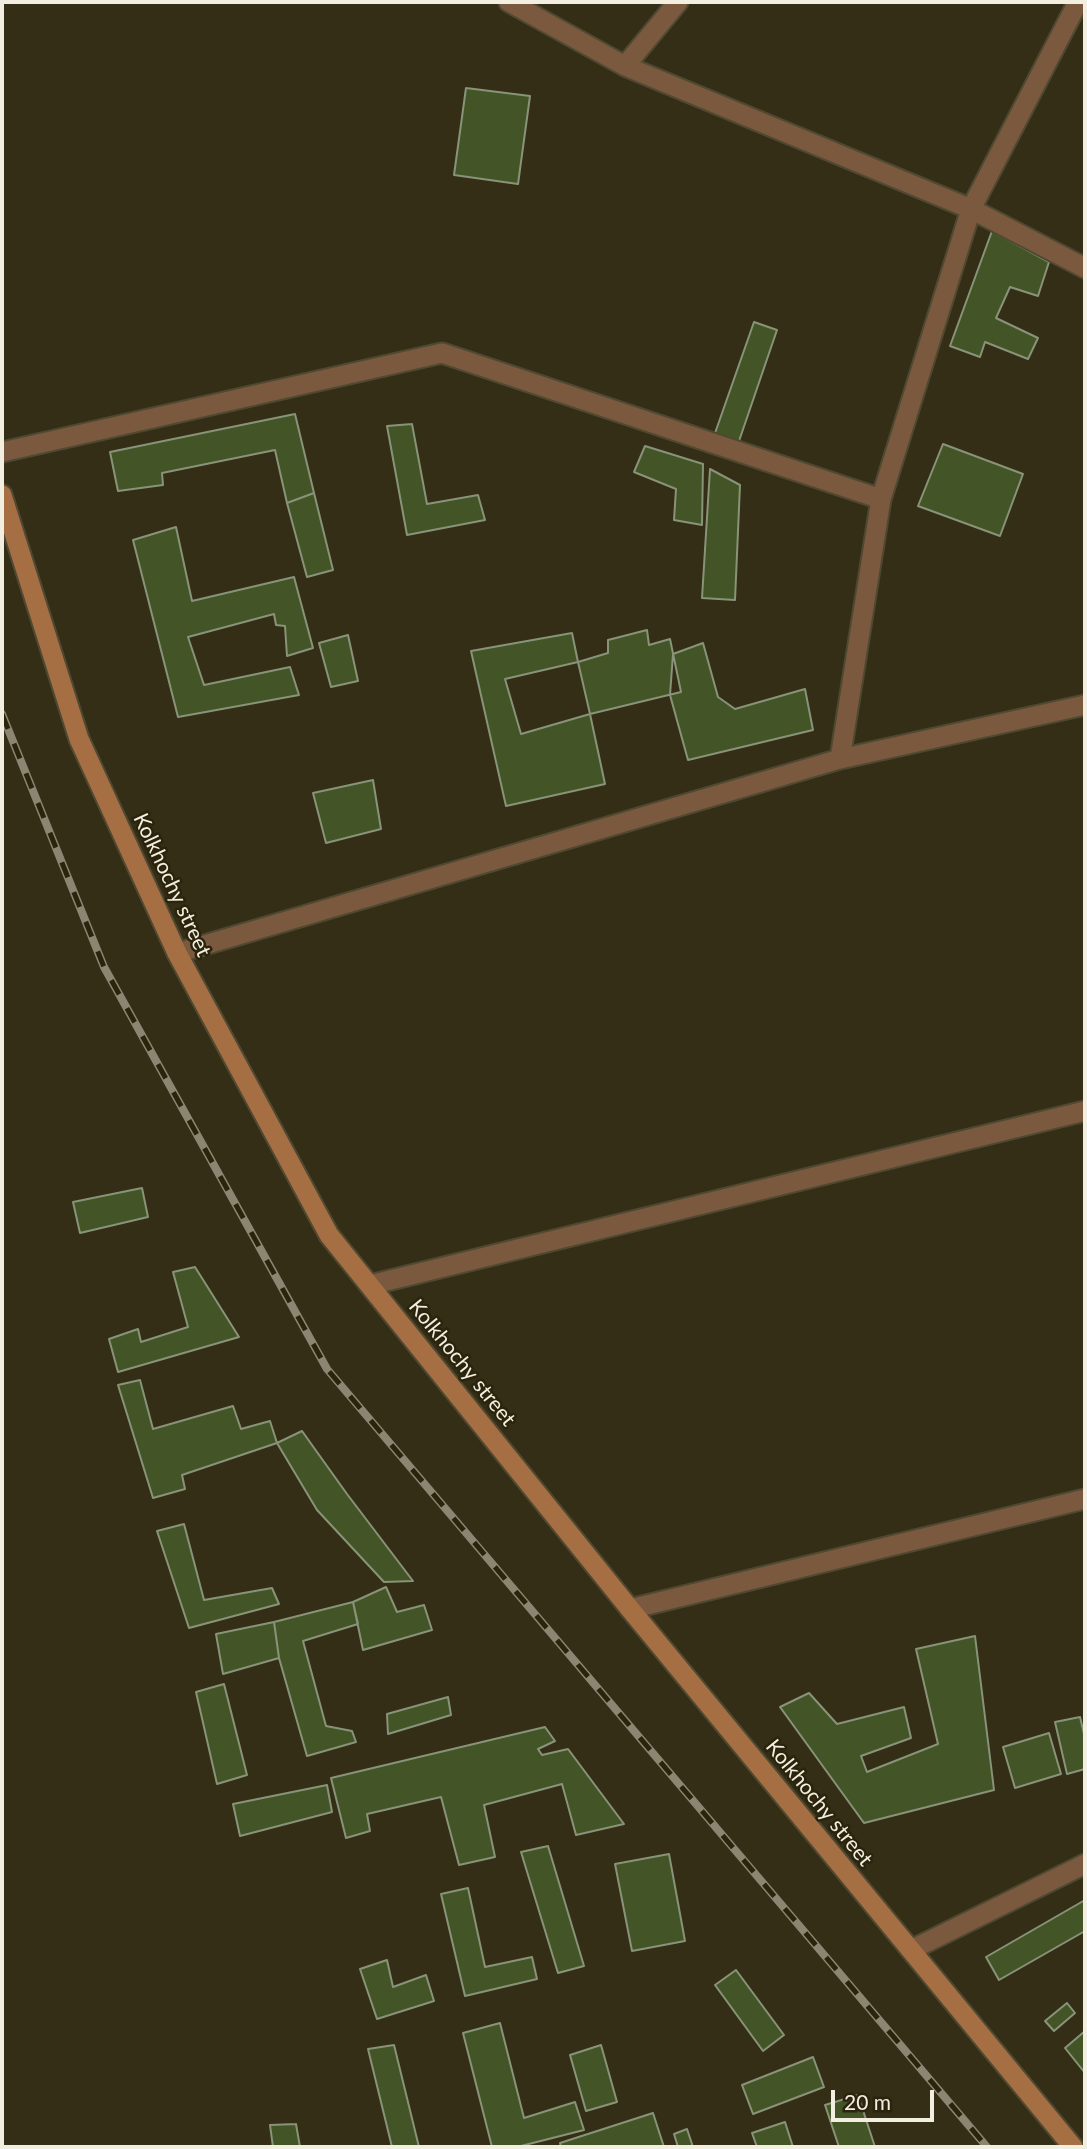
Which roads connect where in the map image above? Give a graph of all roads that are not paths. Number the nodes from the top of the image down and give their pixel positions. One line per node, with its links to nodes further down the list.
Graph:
1 (509, 2): 4 (street)
2 (678, 2): 4 (street)
3 (1078, 2): 5 (street)
4 (625, 66): 5 (street)
5 (971, 209): 6 (street); 9 (street)
6 (1085, 268)
7 (2, 452): 9 (street)
8 (2, 495): 12 (main road, Kolkhochy street)
9 (881, 499): 11 (street)
10 (1085, 705): 11 (street)
11 (839, 759): 12 (street)
12 (177, 953): 14 (main road, Kolkhochy street)
13 (1085, 1111): 14 (street)
14 (370, 1285): 16 (main road, Kolkhochy street)
15 (1085, 1499): 16 (street)
16 (630, 1609): 18 (main road, Kolkhochy street)
17 (1085, 1864): 18 (street)
18 (911, 1951): 19 (main road, Kolkhochy street)
19 (1073, 2147)

